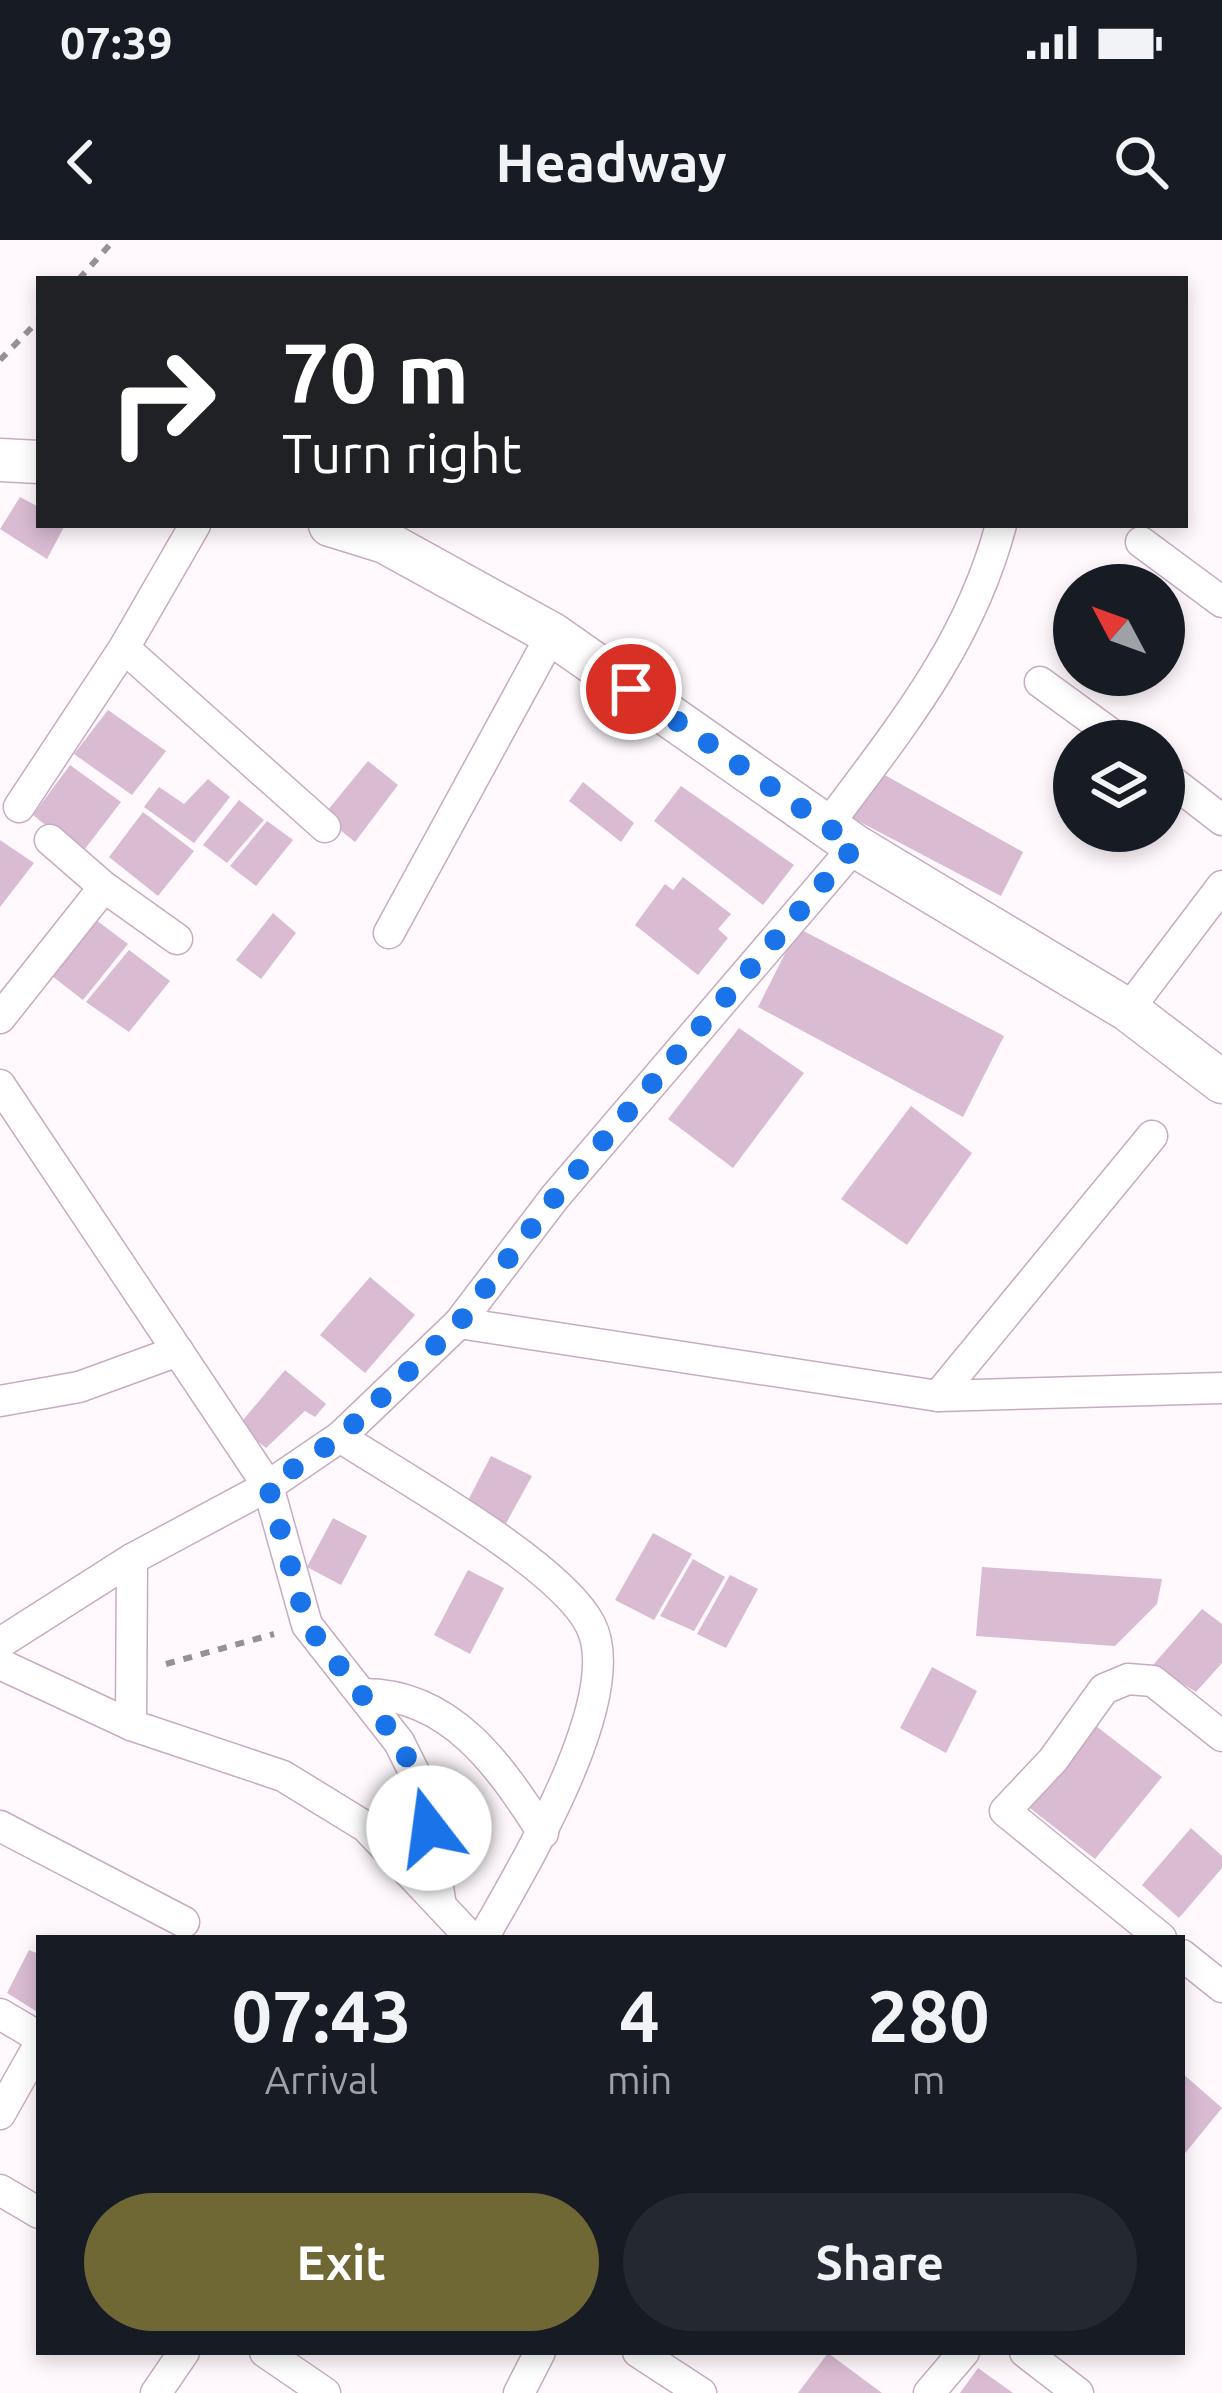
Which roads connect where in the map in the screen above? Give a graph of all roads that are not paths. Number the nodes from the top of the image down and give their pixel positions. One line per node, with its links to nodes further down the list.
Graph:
1 (0, 460): 2 (street)
2 (36, 462)
3 (193, 528): 9 (street)
4 (340, 528): 8 (street)
5 (999, 528): 16 (street)
6 (1141, 542): 7 (street)
7 (1222, 602)
8 (552, 634): 16 (street); 20 (street)
9 (124, 647): 13 (street); 15 (street)
10 (1040, 682): 11 (street)
11 (1092, 720)
12 (1185, 791): 14 (street)
13 (19, 807)
14 (1222, 820)
15 (325, 827)
16 (841, 836): 22 (street); 27 (street)
17 (50, 840): 19 (street)
18 (1222, 886): 22 (street)
19 (104, 887): 21 (street); 23 (street)
20 (388, 933)
21 (177, 939)
22 (1128, 1010): 24 (street)
23 (0, 1018)
24 (1222, 1082)
25 (0, 1085): 28 (street)
26 (1152, 1136): 30 (street)
27 (459, 1323): 30 (street); 32 (street)
28 (178, 1351): 31 (street); 33 (street)
29 (1222, 1388): 30 (street)
30 (938, 1396)
31 (0, 1401)
32 (340, 1437): 33 (street); 41 (street)
33 (268, 1486): 34 (street); 37 (street)
34 (132, 1559): 35 (street); 38 (street)
35 (0, 1642)
36 (0, 1664): 38 (street)
37 (364, 1694): 41 (street); 42 (street)
38 (130, 1725): 42 (street)
39 (1222, 1736): 46 (street)
40 (0, 1826): 43 (street)
41 (543, 1833): 45 (street)
42 (441, 1906): 44 (street)
43 (184, 1922)
44 (468, 1935)
45 (485, 1935)
46 (1157, 1935)
47 (1185, 1957): 48 (street)
48 (1222, 1987)
49 (0, 2014): 50 (street)
50 (36, 2039)
51 (36, 2047): 52 (street)
52 (0, 2114)
53 (0, 2190): 54 (street)
54 (36, 2211)
55 (182, 2355): 61 (street)
56 (269, 2355): 62 (street)
57 (538, 2355): 63 (street)
58 (643, 2355): 64 (street)
59 (961, 2355): 65 (street)
60 (1029, 2355): 66 (street)
61 (156, 2393)
62 (325, 2393)
63 (519, 2393)
64 (701, 2393)
65 (929, 2393)
66 (1078, 2393)

